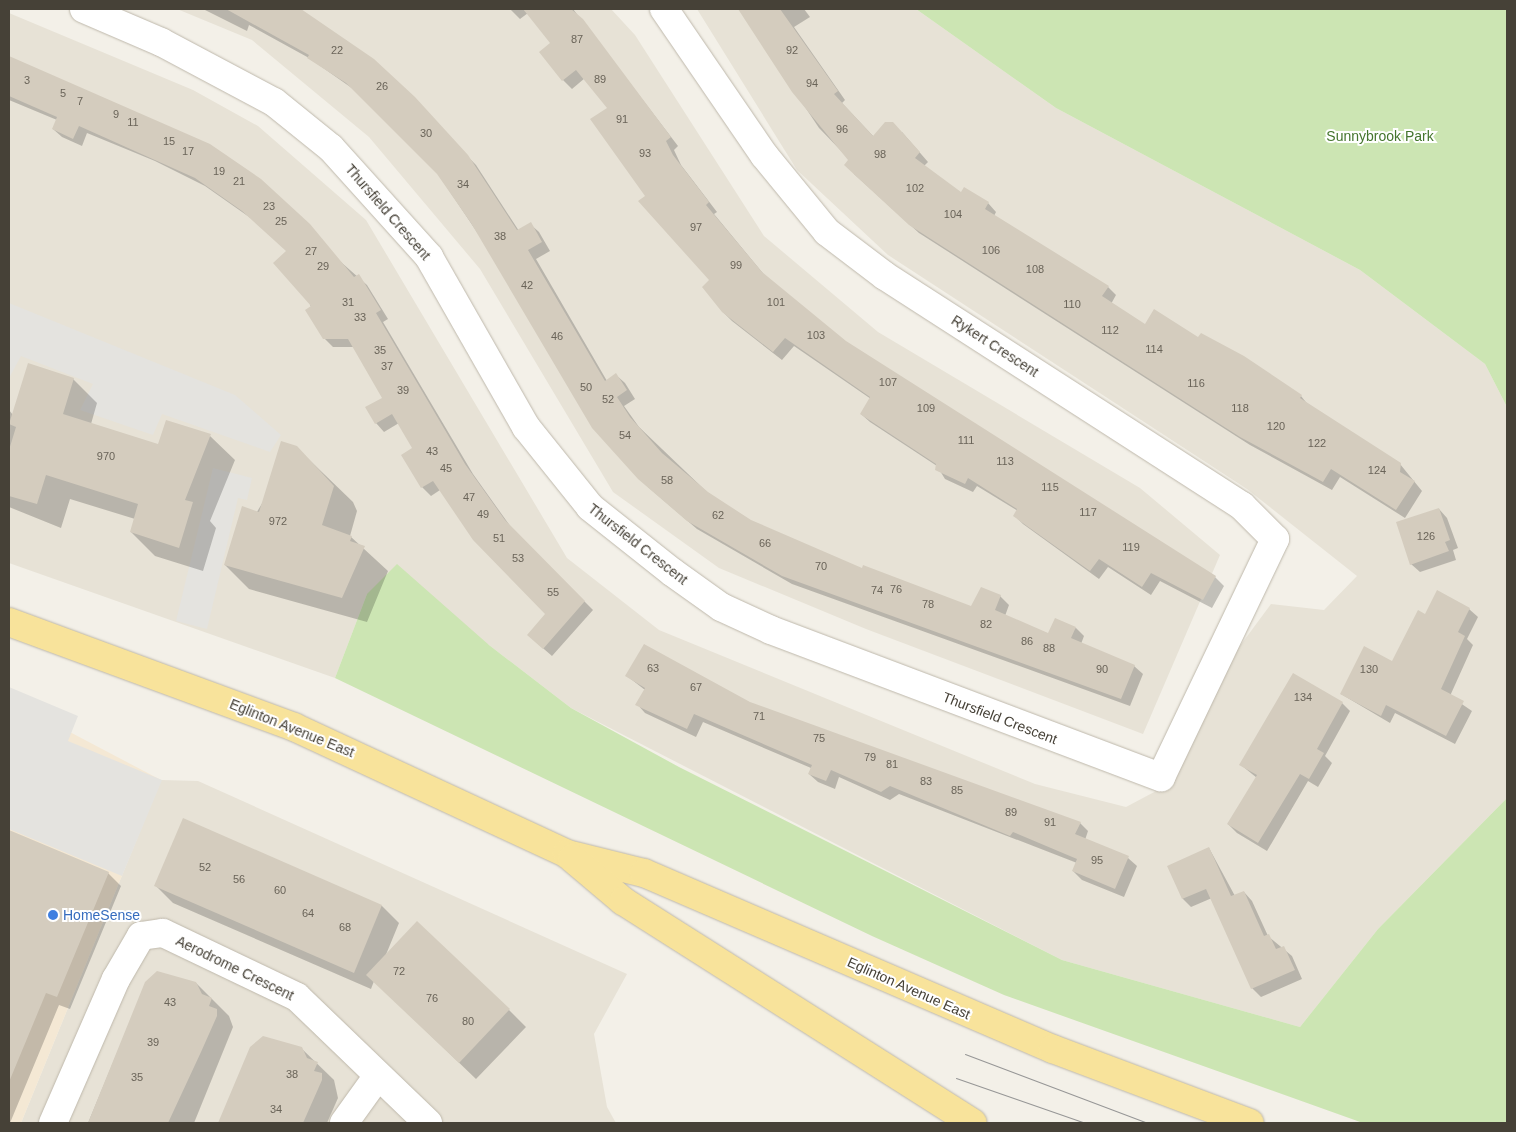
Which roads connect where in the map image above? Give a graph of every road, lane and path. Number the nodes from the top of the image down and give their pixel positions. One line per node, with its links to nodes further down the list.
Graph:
1 (84, 9): 4 (street, Thursfield Crescent)
2 (664, 9): 4 (street, Rykert Crescent)
3 (9, 622): 5 (main road, Eglinton Avenue East)
4 (1218, 666)
5 (567, 854): 10 (main road, Eglinton Avenue East); 11 (main road, Eglinton Avenue East)
6 (377, 1077): 7 (street, Aerodrome Crescent); 8 (street); 9 (street, Aerodrome Crescent)
7 (53, 1123)
8 (344, 1123)
9 (428, 1123)
10 (973, 1123)
11 (1250, 1123)

